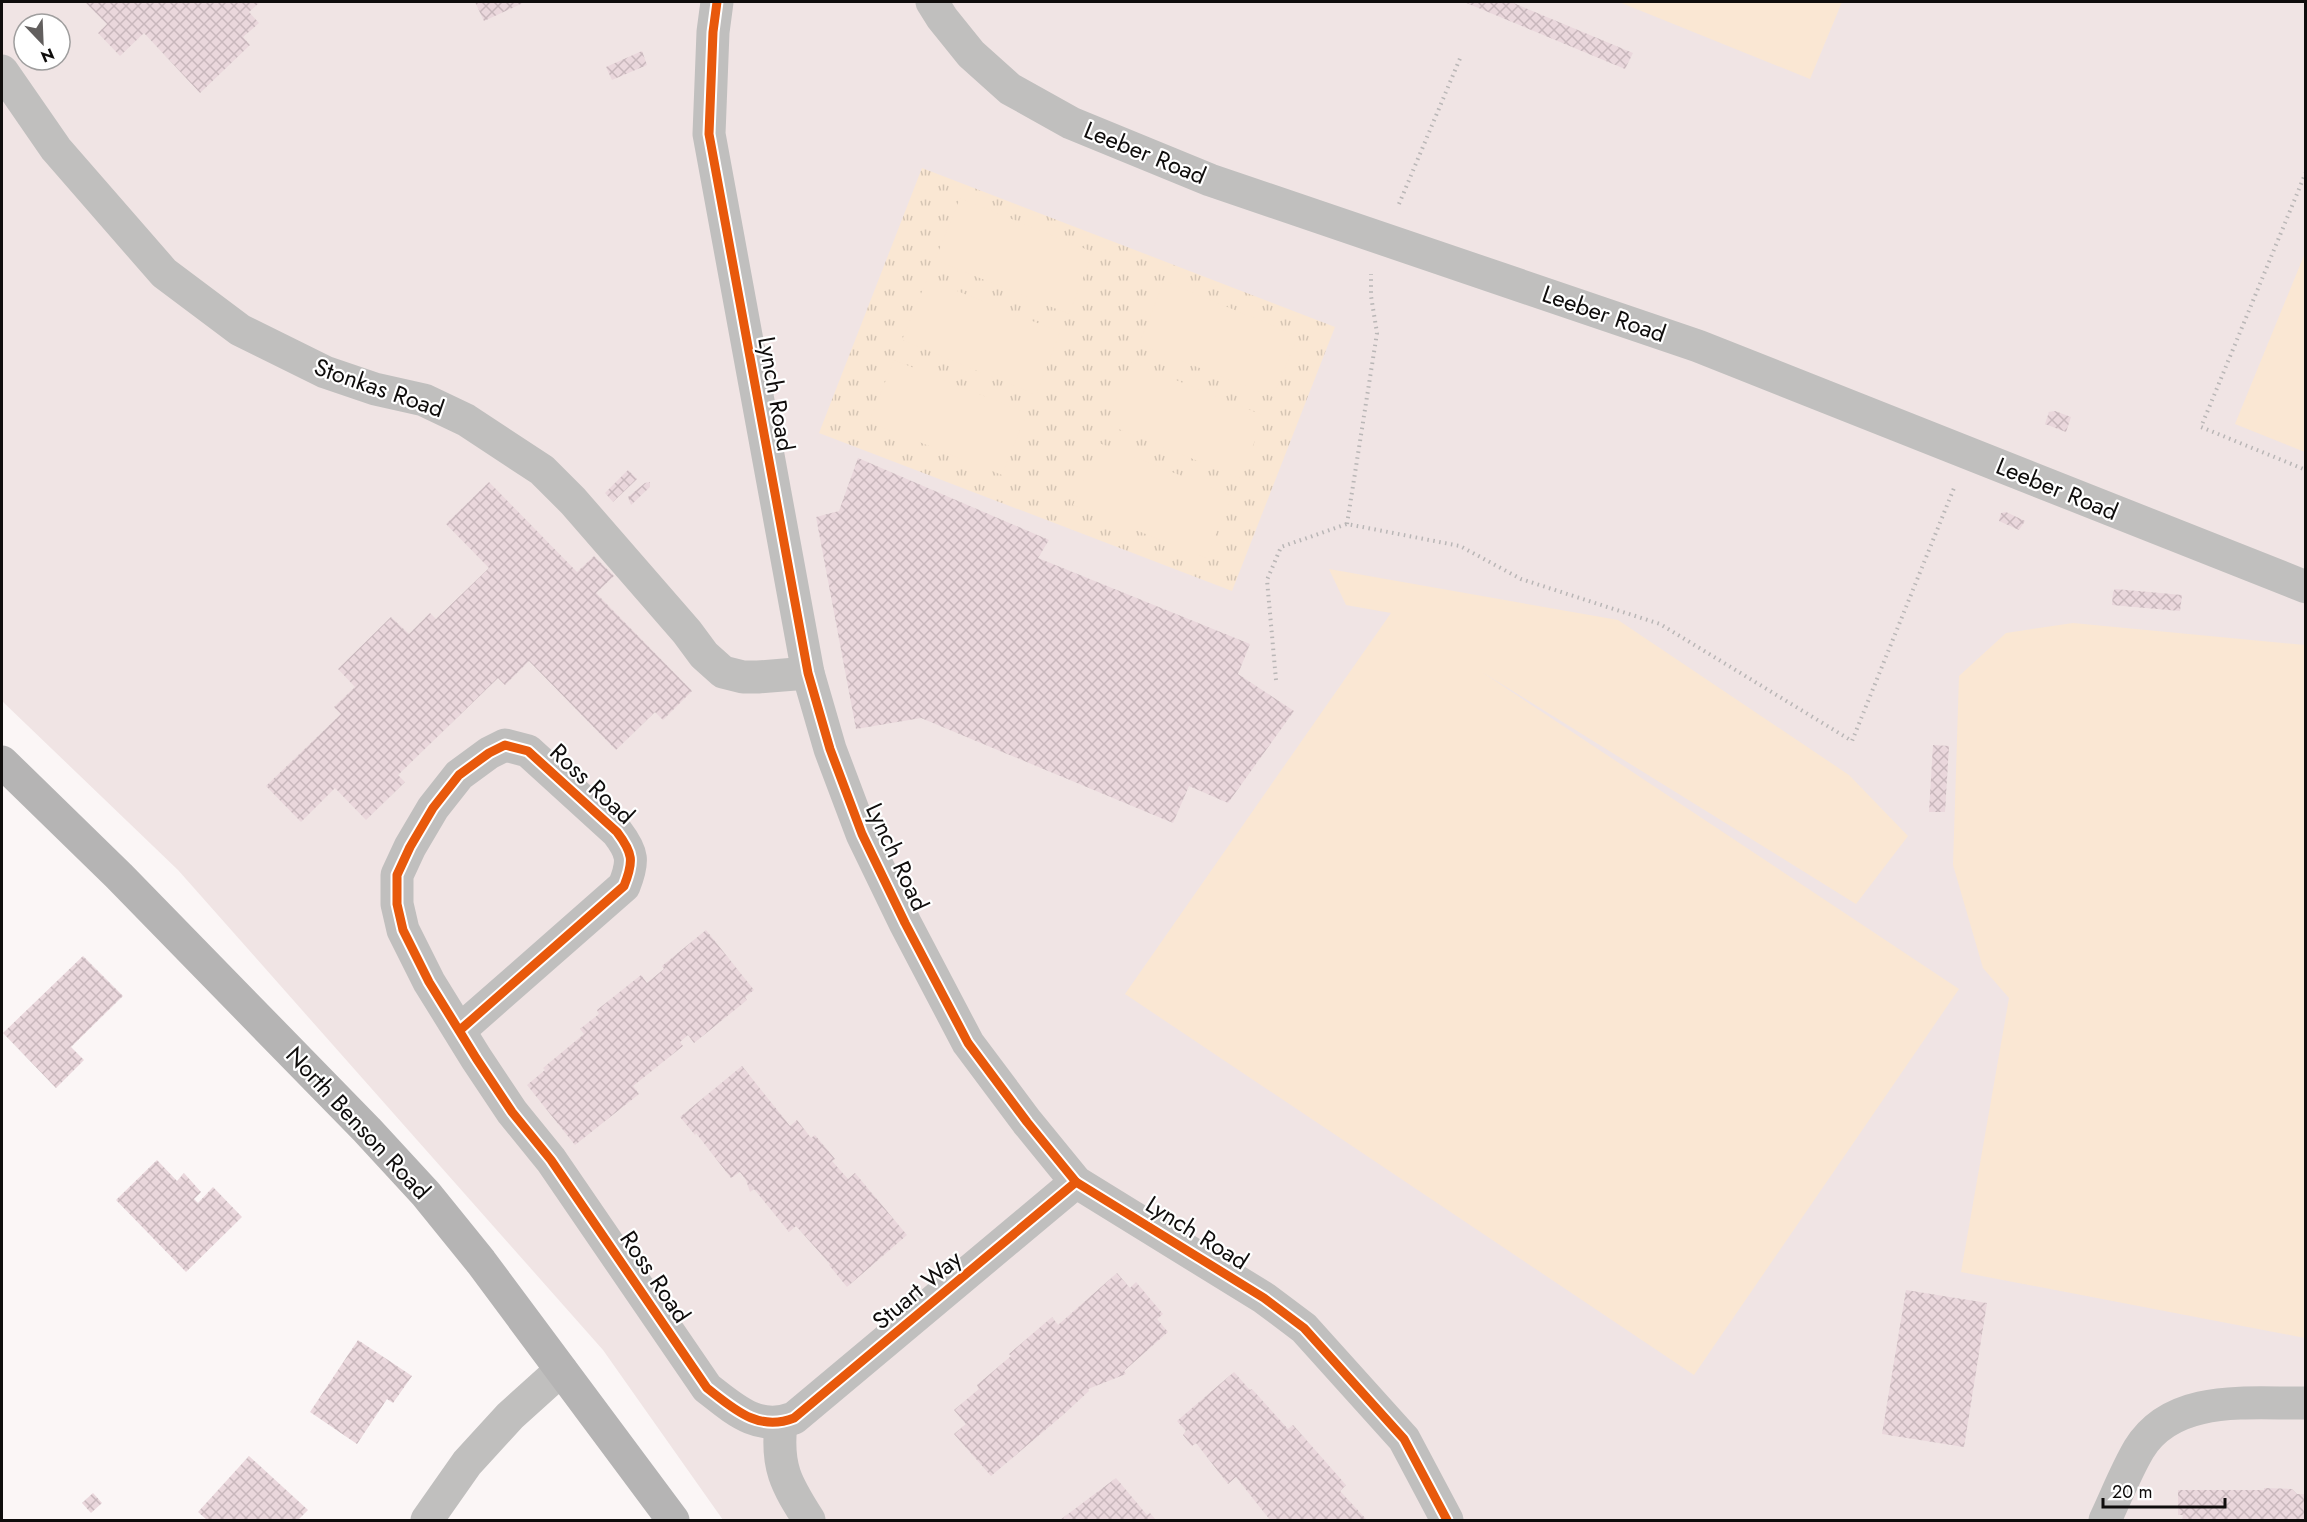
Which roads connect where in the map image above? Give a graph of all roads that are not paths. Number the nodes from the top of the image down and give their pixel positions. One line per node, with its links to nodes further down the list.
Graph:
1 (717, 2): 5 (street, Lynch Road)
2 (932, 2): 4 (street, Leeber Road)
3 (2, 71): 5 (street, Stonkas Road)
4 (2306, 587)
5 (808, 673): 8 (street, Lynch Road)
6 (2, 762): 9 (main road, North Benson Road)
7 (460, 1030): 7 (street, Ross Road); 11 (street, Ross Road)
8 (1076, 1182): 11 (street, Stuart Way); 15 (street, Lynch Road)
9 (561, 1370): 12 (street); 13 (main road, North Benson Road)
10 (2306, 1403): 16 (street)
11 (781, 1423): 14 (street)
12 (427, 1521)
13 (674, 1521)
14 (808, 1521)
15 (1447, 1521)
16 (2105, 1521)

